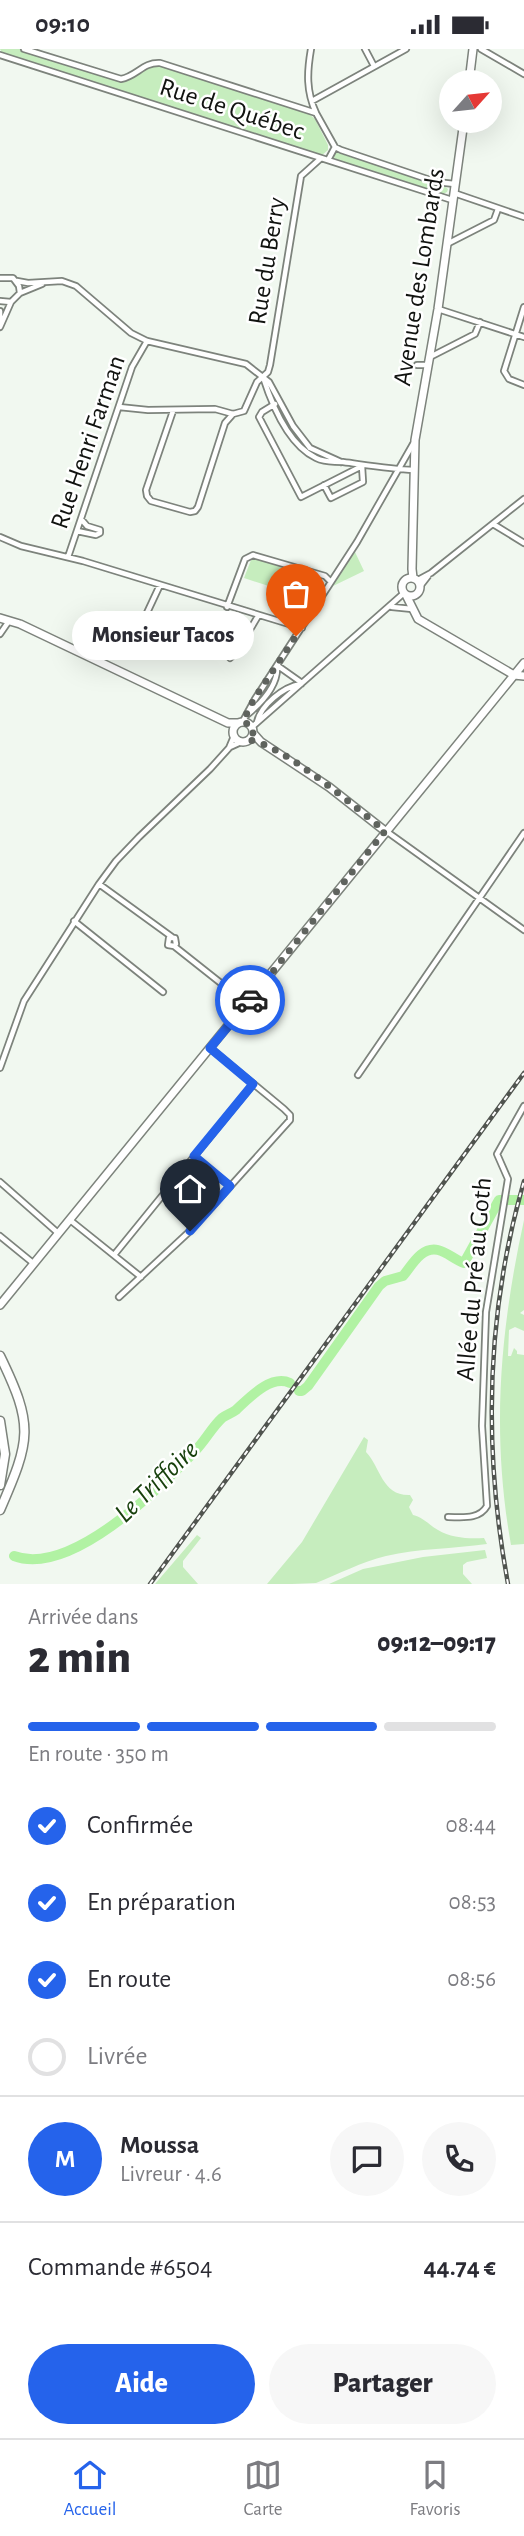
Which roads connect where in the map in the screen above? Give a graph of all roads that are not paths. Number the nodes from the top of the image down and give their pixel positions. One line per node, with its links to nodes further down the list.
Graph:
1 (24, 49): 12 (street, Rue de Québec)
2 (311, 49): 11 (street)
3 (365, 49): 8 (street)
4 (406, 49): 8 (street)
5 (473, 49): 9 (street)
6 (481, 49): 10 (street)
7 (0, 55): 15 (street, Rue de Québec)
8 (374, 66): 11 (street)
9 (470, 70)
10 (524, 74)
11 (312, 101): 12 (street)
12 (316, 113): 14 (street, Rue de Québec)
13 (462, 133): 17 (street, Avenue des Lombards)
14 (335, 147): 16 (street); 17 (street, Rue de Québec)
15 (321, 159): 16 (street, Rue de Québec); 38 (street, Rue du Berry)
16 (328, 160): 18 (street, Rue de Québec)
17 (455, 184): 18 (street, Avenue des Lombards)
18 (453, 197): 19 (street, Rue de Québec); 21 (street, Avenue des Lombards)
19 (498, 209): 20 (street, Rue de Québec); 21 (street)
20 (524, 217)
21 (447, 244): 29 (street, Avenue des Lombards)
22 (0, 278): 23 (street)
23 (17, 281): 24 (street); 25 (street)
24 (46, 283): 25 (street); 35 (street)
25 (20, 293): 27 (street)
26 (0, 301): 27 (street)
27 (11, 302): 32 (street)
28 (524, 307): 33 (street)
29 (438, 309): 31 (street); 36 (street, Avenue des Lombards)
30 (0, 311): 32 (street)
31 (480, 322): 33 (street); 36 (street)
32 (0, 328)
33 (515, 334): 34 (street); 39 (street)
34 (524, 337)
35 (146, 341): 38 (street); 41 (street, Rue Henri Farman)
36 (428, 362): 37 (street); 44 (street, Avenue des Lombards)
37 (417, 365)
38 (263, 377): 40 (street); 43 (street, Rue du Berry); 45 (street)
39 (524, 385)
40 (275, 404): 45 (street); 49 (street)
41 (118, 407): 42 (street); 51 (street, Rue Henri Farman)
42 (173, 411): 43 (street); 43 (street, Rue du Berry)
43 (233, 414)
44 (415, 440): 47 (street, Avenue des Lombards); 48 (street, Avenue des Lombards)
45 (341, 462): 46 (street)
46 (362, 466): 47 (street); 49 (street); 49 (street)
47 (398, 469): 48 (street); 59 (street, Avenue des Lombards)
48 (414, 470): 58 (street, Avenue des Lombards)
49 (324, 485)
50 (524, 499): 52 (street)
51 (81, 519): 53 (street, Rue Henri Farman); 53 (street)
52 (493, 524): 55 (street); 57 (street)
53 (77, 531): 56 (street, Rue Henri Farman)
54 (0, 537): 56 (street)
55 (524, 543)
56 (68, 557): 60 (street)
57 (428, 574): 58 (street); 58 (street)
58 (414, 578): 61 (street, Avenue des Lombards); 61 (street)
59 (331, 582): 62 (street); 69 (street, Avenue des Lombards)
60 (160, 585): 62 (street); 66 (street)
61 (408, 595): 63 (street); 64 (street)
62 (227, 607): 65 (street)
63 (391, 607): 64 (street); 76 (street)
64 (413, 612): 74 (street)
65 (258, 616): 69 (street); 71 (street)
66 (145, 617)
67 (0, 618): 68 (street)
68 (9, 621): 70 (street); 77 (street)
69 (302, 628): 73 (street, Avenue des Lombards)
70 (0, 634)
71 (230, 657)
72 (524, 663): 74 (street)
73 (277, 666): 76 (street); 77 (street, Avenue des Lombards)
74 (514, 675): 75 (street); 80 (street)
75 (524, 676)
76 (302, 684): 78 (street)
77 (237, 725): 78 (street); 78 (street); 79 (street, Avenue des Lombards)
78 (250, 733): 79 (street); 80 (street)
79 (229, 748): 82 (street)
80 (385, 831): 83 (street); 87 (street)
81 (524, 833): 83 (street)
82 (99, 884): 84 (street); 87 (street)
83 (479, 898): 85 (street); 91 (street)
84 (74, 921): 86 (street); 89 (street)
85 (524, 930)
86 (163, 992)
87 (247, 1003): 88 (street)
88 (210, 1048): 92 (street); 97 (street)
89 (2, 1056): 90 (street)
90 (0, 1068)
91 (358, 1075)
92 (253, 1084): 94 (street); 96 (street)
93 (524, 1106): 111 (street, Allée du Pré au Goth)
94 (194, 1156): 96 (street); 100 (street)
95 (0, 1182): 98 (street)
96 (230, 1186): 102 (street)
97 (70, 1220): 98 (street); 100 (street)
98 (59, 1234): 101 (street)
99 (0, 1236): 101 (street)
100 (114, 1255): 102 (street)
101 (34, 1264): 103 (street)
102 (141, 1277): 104 (street)
103 (7, 1297): 105 (street); 106 (street)
104 (119, 1297)
105 (0, 1305)
106 (0, 1310)
107 (0, 1356): 110 (main road)
108 (0, 1421): 109 (main road)
109 (0, 1485)
110 (0, 1510)
111 (448, 1517)

